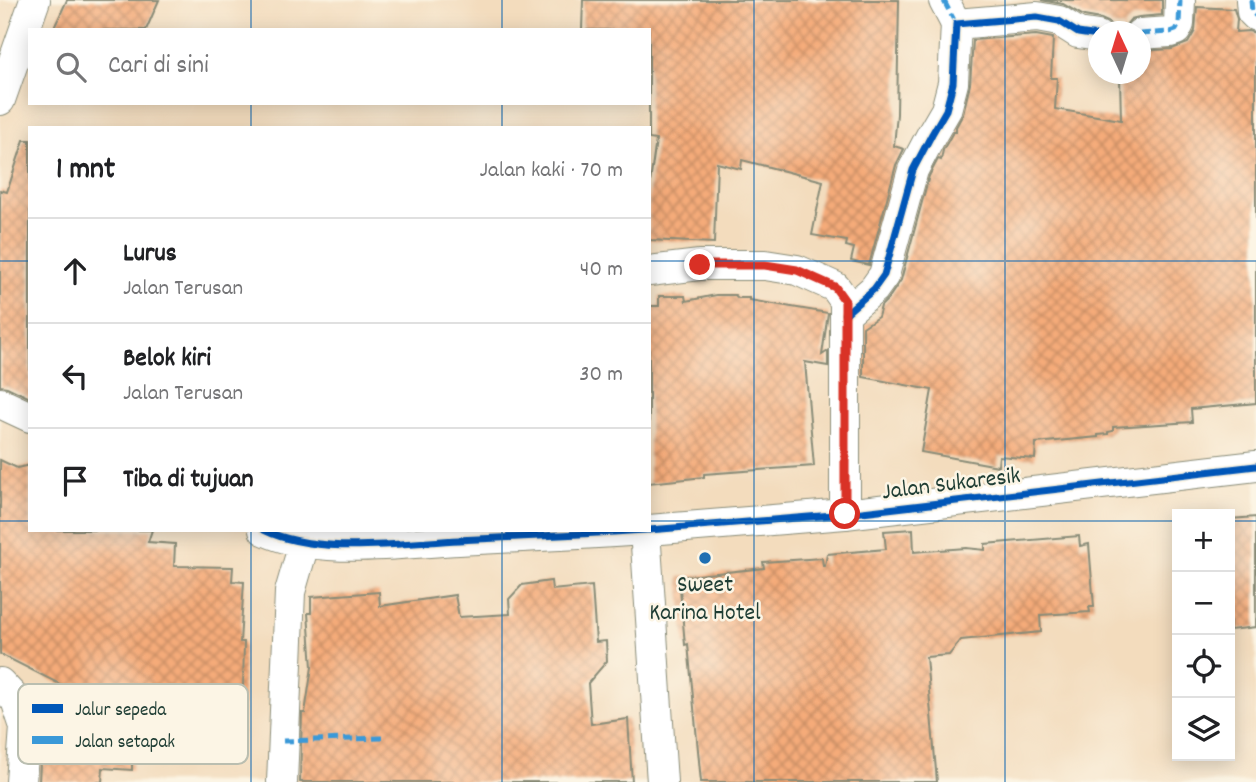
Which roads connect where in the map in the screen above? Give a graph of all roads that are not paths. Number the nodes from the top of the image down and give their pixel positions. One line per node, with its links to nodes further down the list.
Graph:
1 (35, 0): 8 (street)
2 (1180, 0): 6 (street)
3 (1251, 0): 5 (street)
4 (950, 12): 7 (street); 10 (street)
5 (1256, 16)
6 (1151, 33)
7 (1088, 34)
8 (0, 100)
9 (651, 271): 10 (street)
10 (845, 314): 14 (street)
11 (0, 402): 12 (street)
12 (28, 416)
13 (1256, 466): 14 (street, Jalan Sukaresik)
14 (845, 514): 15 (street, Jalan Sukaresik)
15 (651, 530)
16 (268, 532): 19 (street, Jalan Sukaresik)
17 (609, 532): 19 (street, Jalan Sukaresik)
18 (647, 532): 25 (street)
19 (306, 536): 24 (street)
20 (0, 683): 21 (street)
21 (18, 706)
22 (22, 764): 23 (street)
23 (21, 782)
24 (282, 782)
25 (662, 782)

